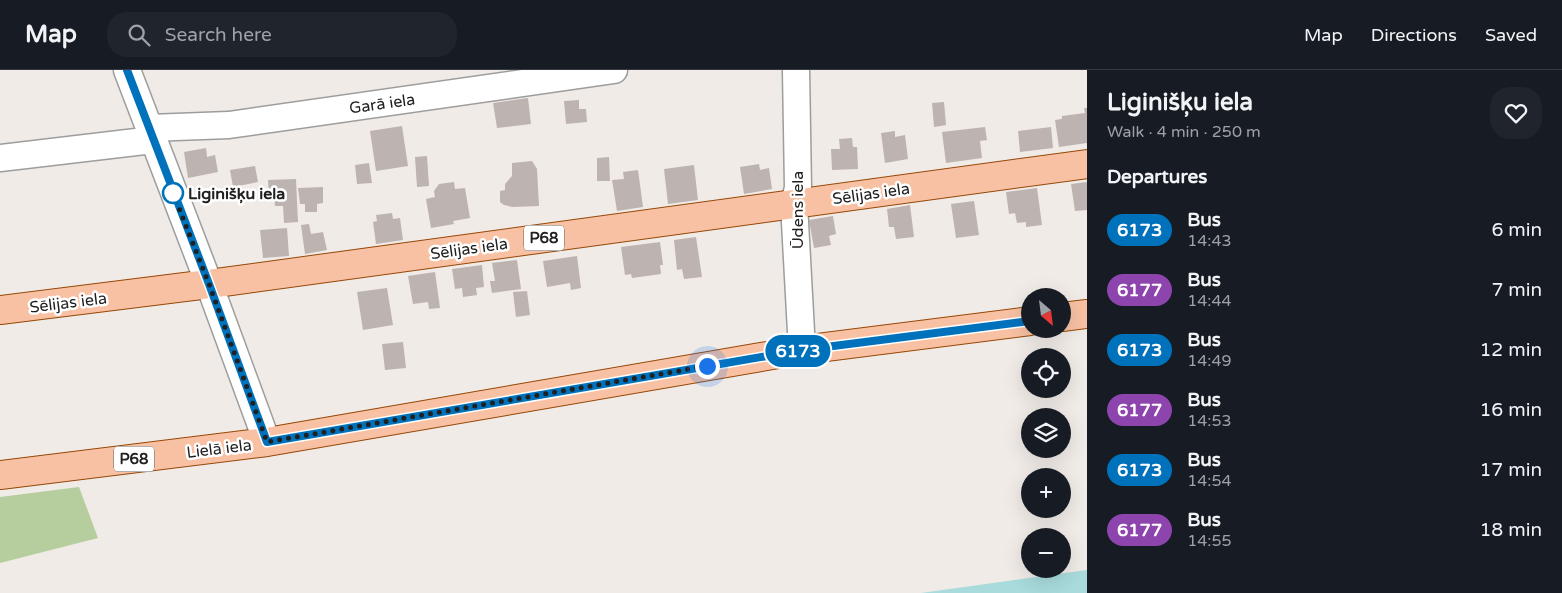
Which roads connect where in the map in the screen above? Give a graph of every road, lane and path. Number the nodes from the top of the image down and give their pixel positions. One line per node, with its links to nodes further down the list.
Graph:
1 (127, 70): 4 (street)
2 (614, 70): 4 (street, Garā iela)
3 (796, 70): 7 (street, Ūdens iela)
4 (151, 134): 5 (street, Garā iela); 8 (street)
5 (0, 158)
6 (1087, 164): 7 (main road, Sēlijas iela / P68)
7 (794, 204): 8 (main road, Sēlijas iela / P68); 13 (street, Ūdens iela)
8 (209, 284): 9 (main road, Sēlijas iela / P68); 14 (street)
9 (0, 310)
10 (1087, 314): 11 (main road)
11 (1071, 316)
12 (1021, 322): 13 (main road, Lielā iela / P68)
13 (802, 350): 14 (main road, Lielā iela / P68)
14 (267, 442): 15 (main road, Lielā iela / P68)
15 (0, 475)

